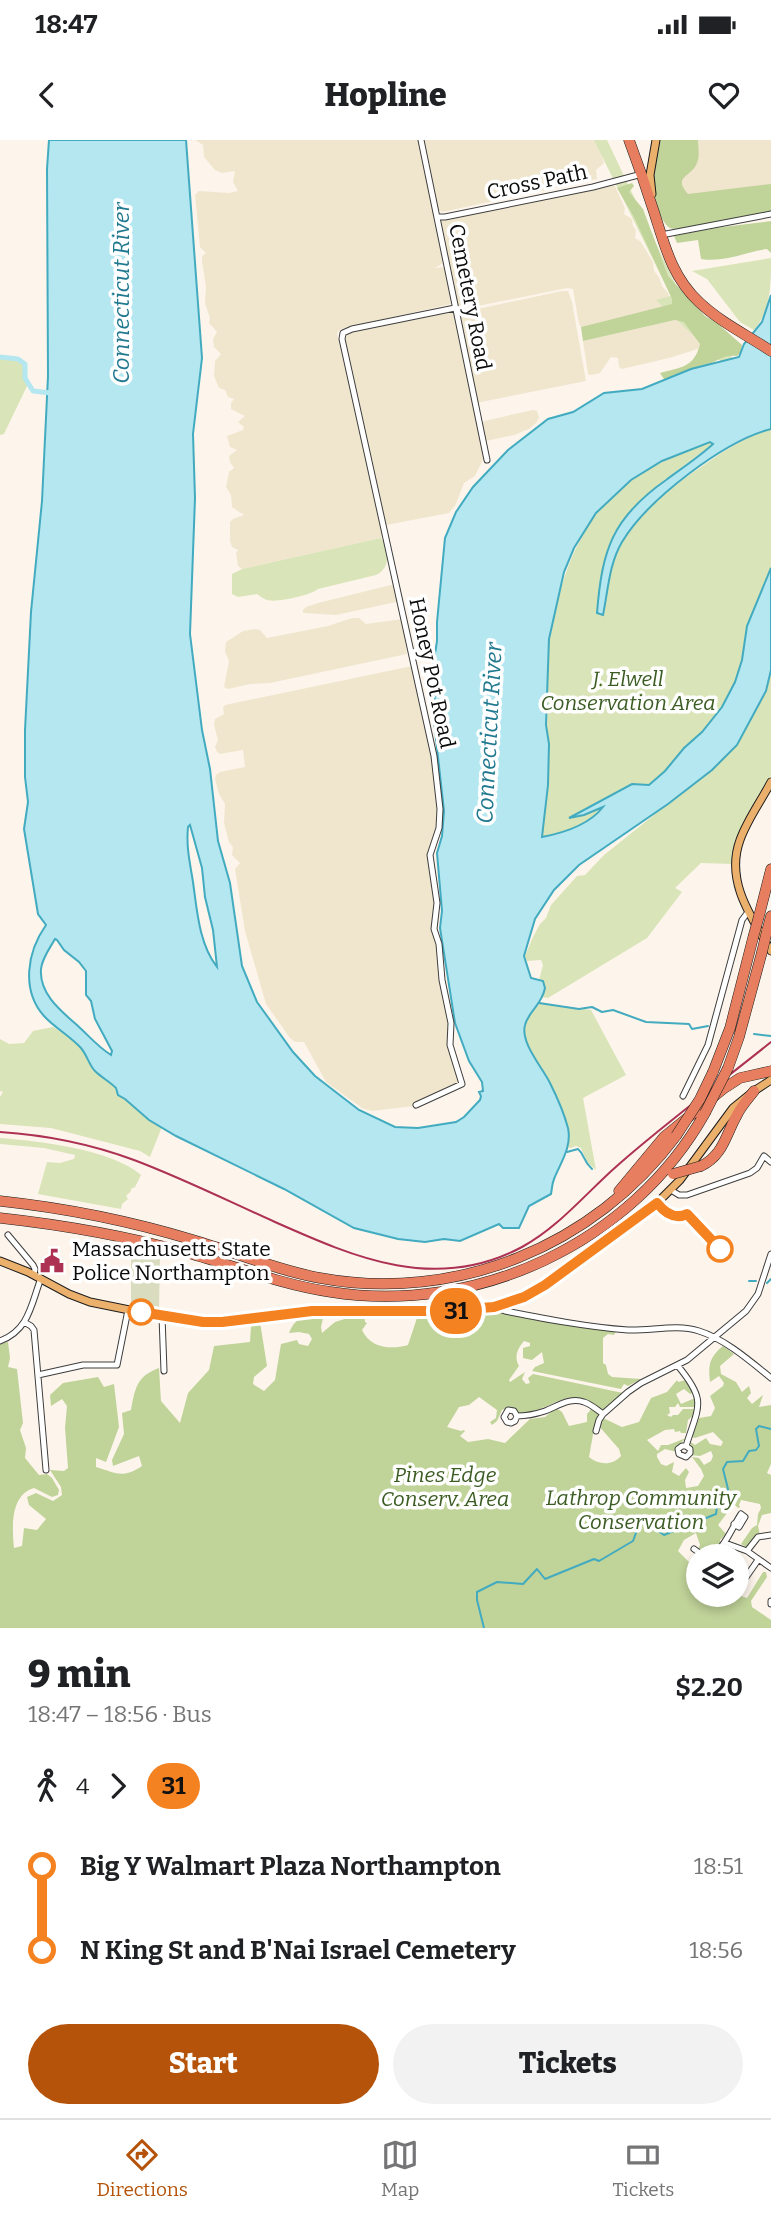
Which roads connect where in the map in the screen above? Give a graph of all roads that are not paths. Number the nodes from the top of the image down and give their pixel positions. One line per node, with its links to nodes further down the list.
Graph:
1 (422, 140): 7 (street, Cemetery Road)
2 (629, 140): 4 (highway)
3 (656, 140): 6 (main road)
4 (642, 174): 6 (highway); 7 (street, Cross Path)
5 (771, 215): 8 (street)
6 (655, 216): 8 (highway)
7 (438, 217): 9 (street, Cemetery Road)
8 (661, 236): 10 (highway)
9 (455, 308): 11 (street, Cemetery Road); 20 (street, Honey Pot Road)
10 (771, 351)
11 (487, 460)
12 (771, 782): 14 (main road)
13 (771, 869): 28 (highway, bridge)
14 (748, 912): 16 (main road); 19 (street)
15 (771, 916): 16 (highway, bridge)
16 (766, 951): 26 (highway, bridge)
17 (771, 1075): 18 (main road); 21 (main road); 28 (highway)
18 (754, 1091): 21 (main road); 26 (highway, bridge)
19 (683, 1096)
20 (416, 1105)
21 (708, 1140): 23 (main road)
22 (771, 1162): 23 (street)
23 (671, 1190): 32 (main road)
24 (0, 1201): 28 (highway)
25 (0, 1218): 26 (highway)
26 (597, 1231)
27 (8, 1235): 31 (street)
28 (544, 1247)
29 (771, 1254): 36 (street)
30 (0, 1261): 31 (main road)
31 (37, 1277): 33 (main road); 35 (street)
32 (494, 1307): 34 (main road); 36 (street)
33 (128, 1310): 34 (main road); 40 (street)
34 (162, 1316): 39 (street)
35 (24, 1322): 37 (street); 40 (street)
36 (714, 1338): 38 (street); 41 (street)
37 (0, 1341)
38 (678, 1366): 42 (street); 45 (street)
39 (164, 1371)
40 (38, 1375): 46 (street)
41 (771, 1378)
42 (603, 1415): 43 (street); 44 (street)
43 (517, 1416)
44 (596, 1431)
45 (686, 1446)
46 (47, 1470)
47 (734, 1524): 49 (street)
48 (771, 1535): 51 (street)
49 (724, 1543): 50 (street)
50 (727, 1544)
51 (749, 1548)
52 (749, 1553): 53 (street)
53 (758, 1560): 54 (street); 55 (street)
54 (771, 1569)
55 (749, 1573)

